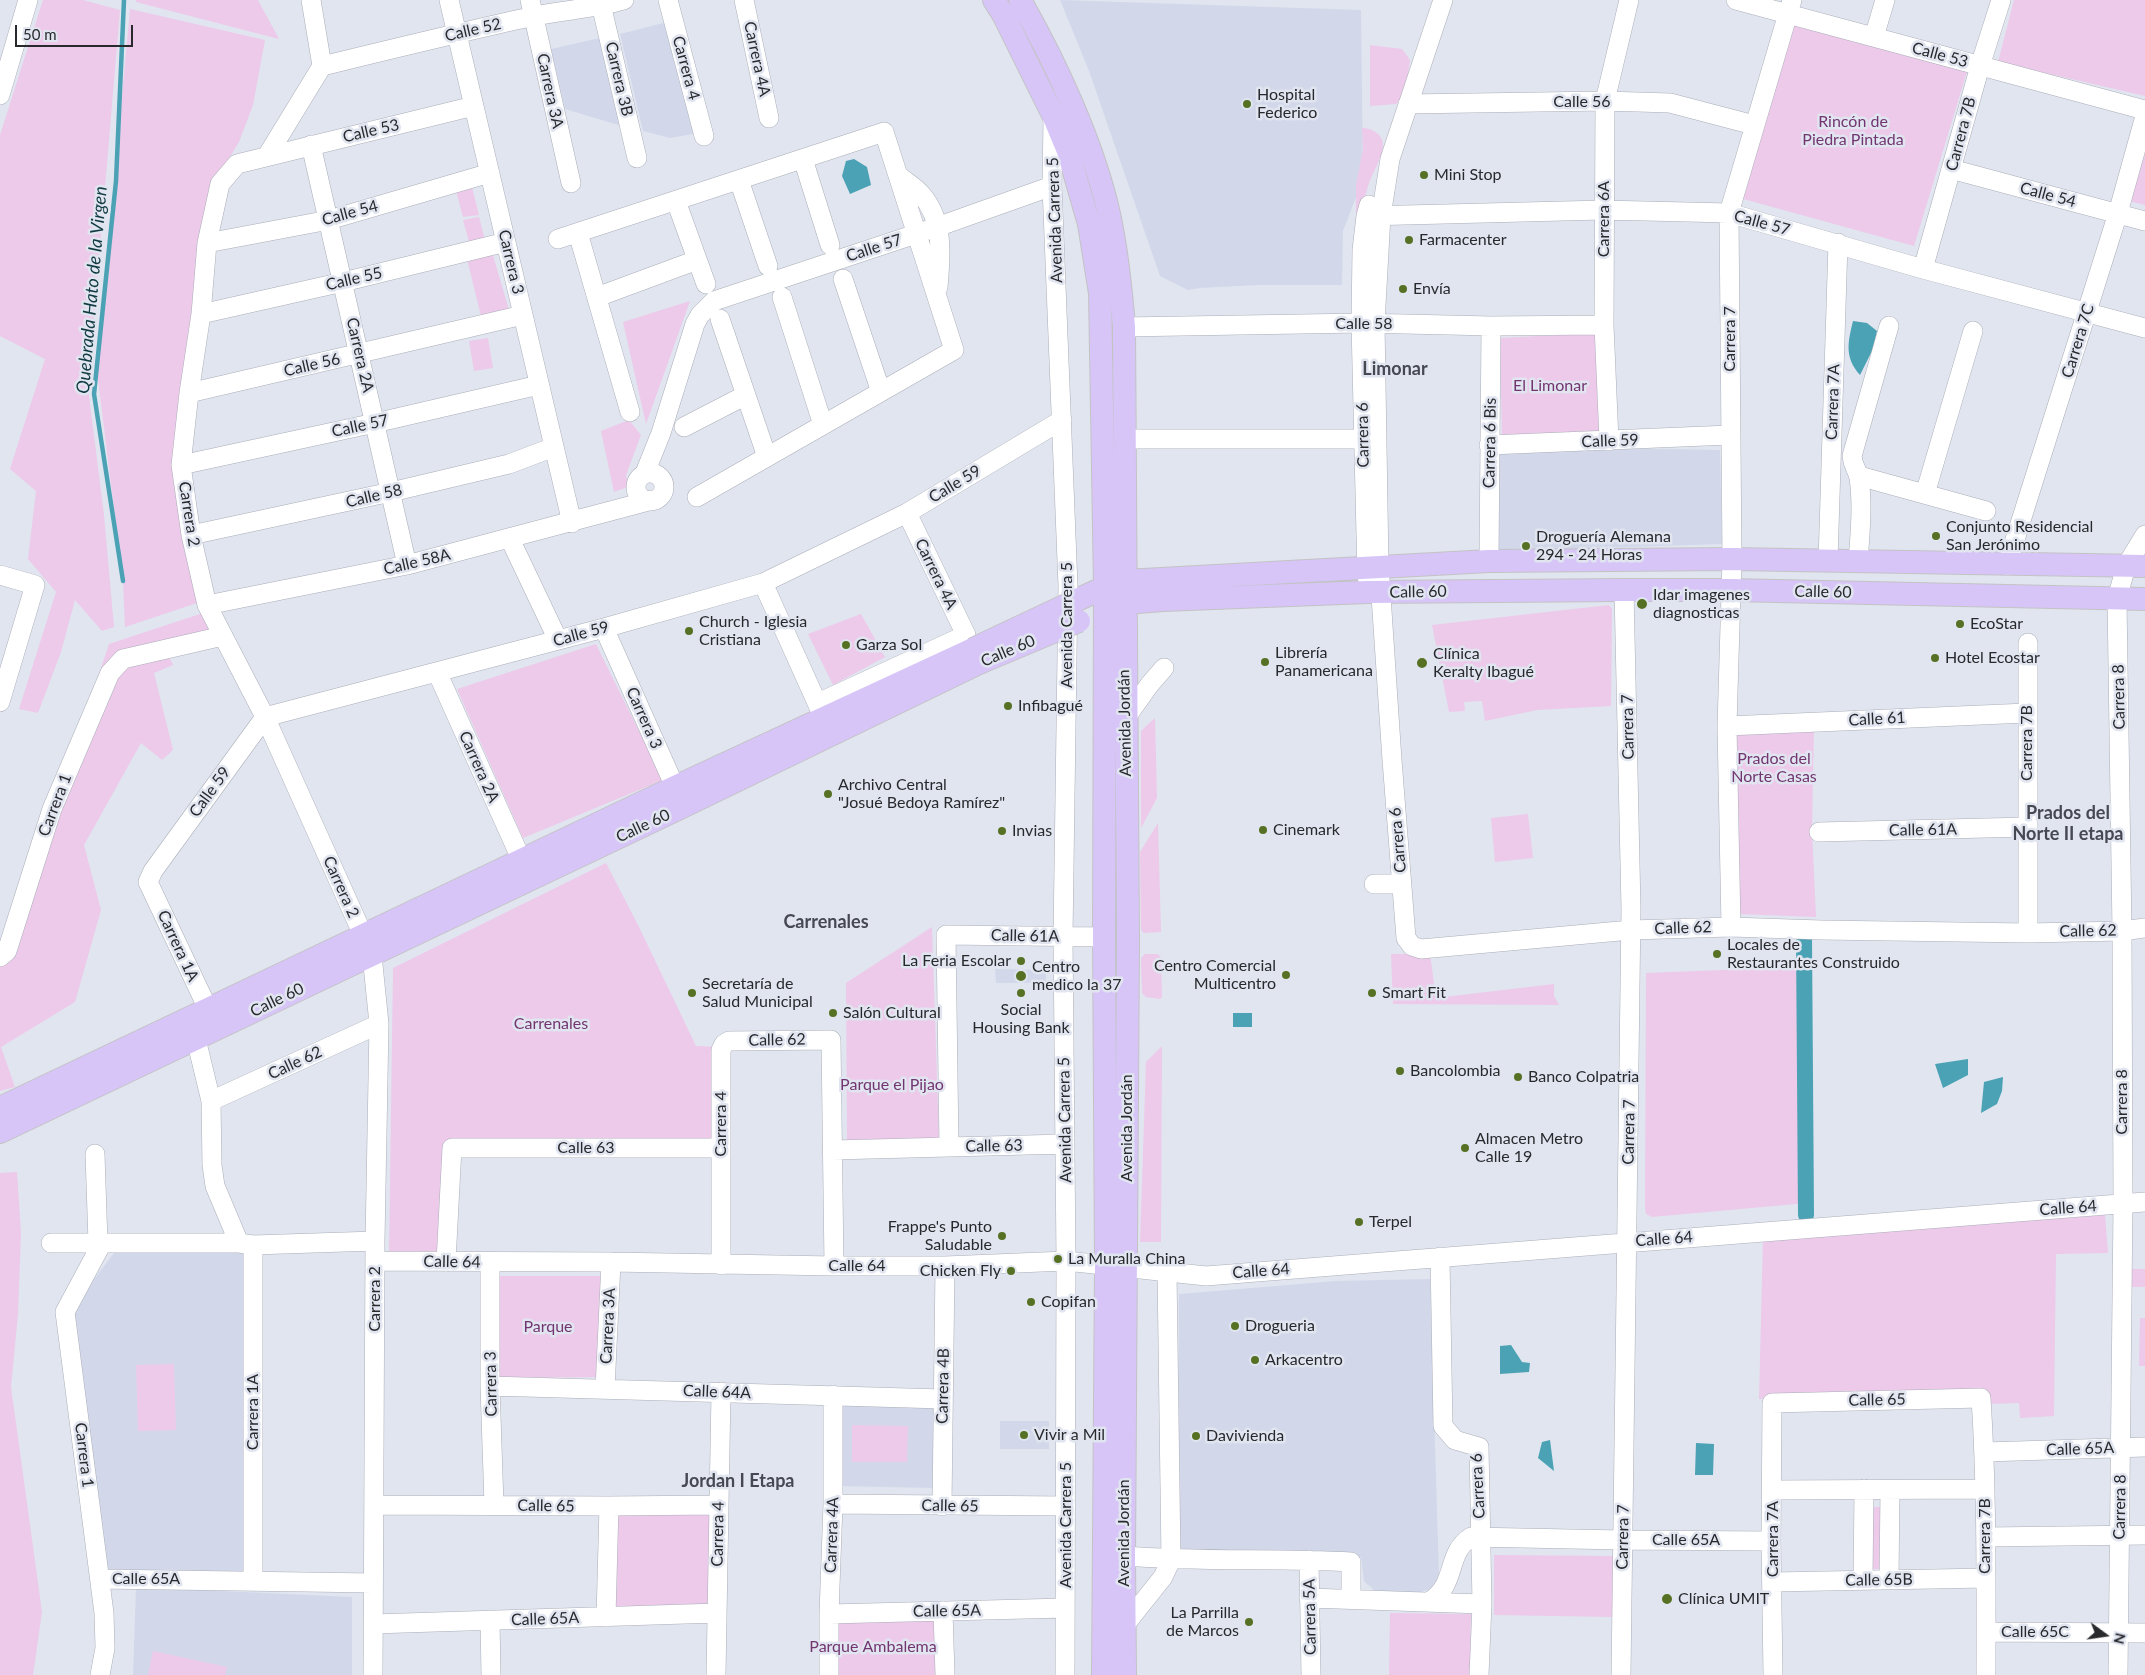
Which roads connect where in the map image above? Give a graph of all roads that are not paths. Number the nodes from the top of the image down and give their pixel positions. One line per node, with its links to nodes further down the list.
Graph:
1 (28, 0): 21 (street)
2 (311, 0): 19 (street)
3 (449, 0): 17 (street, Carrera 3)
4 (624, 0): 14 (street, Calle 52)
5 (668, 0): 30 (street, Carrera 4)
6 (744, 0): 28 (street, Carrera 4A)
7 (994, 0): 26 (main road, Avenida Carrera 5)
8 (1020, 0): 73 (main road)
9 (1443, 0): 23 (street, Carrera 6)
10 (1630, 0): 22 (street, Carrera 6A)
11 (1736, 0): 15 (street, Calle 53)
12 (1885, 0): 18 (street)
13 (2001, 0): 20 (street, Carrera 7B)
14 (601, 3): 16 (street, Calle 52); 33 (street, Carrera 3B)
15 (1790, 7): 18 (street, Calle 53); 29 (street, Carrera 7)
16 (532, 8): 17 (street, Calle 52); 39 (street, Carrera 3A)
17 (457, 33): 19 (street, Calle 52); 24 (street, Carrera 3)
18 (1874, 37): 20 (street, Calle 53)
19 (322, 66): 32 (street)
20 (1980, 66): 25 (street, Calle 53); 35 (street, Carrera 7B)
21 (0, 95)
22 (1605, 101): 23 (street, Calle 56); 29 (street, Calle 56); 42 (street, Carrera 6A)
23 (1408, 104): 45 (street, Carrera 6)
24 (474, 106): 31 (street, Calle 53); 36 (street, Carrera 3)
25 (2145, 110)
26 (1052, 115): 40 (street, Avenida Carrera 5); 116 (main road, Avenida Carrera 5)
27 (2145, 116): 44 (street, Carrera 7C)
28 (770, 118)
29 (1754, 125): 43 (street, Carrera 7)
30 (704, 136)
31 (312, 145): 32 (street, Calle 53); 46 (street, Carrera 2A)
32 (268, 156): 53 (street, Carrera 2)
33 (637, 158)
34 (803, 159): 37 (street); 38 (street); 55 (street)
35 (1951, 169): 44 (street, Calle 54); 58 (street, Carrera 7B)
36 (490, 173): 46 (street, Calle 54); 52 (street, Carrera 3)
37 (899, 176): 48 (street); 50 (street)
38 (739, 180): 41 (street); 57 (street)
39 (571, 183)
40 (1052, 186): 48 (street, Calle 57); 82 (street, Avenida Carrera 5)
41 (676, 201): 49 (street); 56 (street)
42 (1603, 210): 43 (street, Calle 57); 45 (street, Calle 57); 70 (street, Carrera 6A)
43 (1730, 213): 54 (street, Calle 57); 86 (street, Carrera 7)
44 (2118, 213): 47 (street, Calle 54); 65 (street, Carrera 7C)
45 (1373, 216): 69 (street, Carrera 6)
46 (329, 220): 53 (street, Calle 54); 60 (street, Carrera 2A)
47 (2145, 221)
48 (937, 227): 50 (street, Calle 57); 64 (street)
49 (578, 233): 51 (street); 62 (street)
50 (918, 234): 64 (street); 94 (street, Calle 57)
51 (558, 239)
52 (506, 242): 60 (street, Calle 55); 67 (street, Carrera 3)
53 (207, 243): 66 (street, Carrera 2)
54 (1838, 243): 58 (street, Calle 57); 108 (street, Carrera 7A)
55 (830, 245)
56 (697, 260): 61 (street); 62 (street)
57 (768, 266)
58 (1923, 269): 65 (street, Calle 57)
59 (843, 278): 78 (street)
60 (343, 282): 66 (street, Calle 55); 76 (street, Carrera 2A)
61 (706, 284)
62 (597, 297): 81 (street)
63 (782, 297): 84 (street)
64 (938, 297): 78 (street)
65 (2087, 312): 74 (street, Calle 57); 111 (street, Carrera 7C)
66 (201, 314): 79 (street, Carrera 2)
67 (523, 315): 76 (street, Calle 56); 77 (street, Carrera 3)
68 (720, 319): 80 (street)
69 (1368, 323): 71 (street, Calle 58); 73 (street, Calle 58); 88 (street, Carrera 6); 113 (street, Carrera 6)
70 (1604, 325): 71 (street, Calle 58); 89 (street, Carrera 6A)
71 (1491, 326): 90 (street, Carrera 6 Bis)
72 (1889, 326): 95 (street)
73 (1124, 327): 87 (main road)
74 (2145, 328)
75 (1973, 332): 97 (street)
76 (360, 355): 79 (street, Calle 56); 83 (street, Carrera 2A)
77 (539, 385): 83 (street, Calle 57); 91 (street, Carrera 3)
78 (881, 392): 84 (street)
79 (189, 393): 93 (street, Carrera 2)
80 (746, 395): 85 (street); 92 (street)
81 (630, 412)
82 (1062, 420): 101 (street, Calle 59); 151 (street, Avenida Carrera 5)
83 (375, 423): 93 (street, Calle 57); 96 (street, Carrera 2A)
84 (822, 425): 92 (street)
85 (684, 427)
86 (1730, 435): 89 (street, Calle 59); 106 (street, Carrera 7)
87 (1124, 439): 88 (street); 116 (main road)
88 (1363, 439): 113 (street, Carrera 6)
89 (1609, 441): 90 (street, Calle 59)
90 (1489, 445): 107 (street, Carrera 6 Bis)
91 (554, 447): 96 (street, Calle 58); 102 (street, Carrera 3)
92 (767, 457): 99 (street)
93 (181, 465): 103 (street, Carrera 2)
94 (653, 475): 98 (street); 98 (street)
95 (1859, 476): 97 (street); 109 (street)
96 (391, 492): 103 (street, Calle 58); 110 (street, Carrera 2A)
97 (1925, 494): 100 (street)
98 (644, 496): 102 (street, Calle 58A)
99 (697, 497)
100 (1986, 510)
101 (907, 513): 115 (street, Calle 59); 129 (street, Carrera 4A)
102 (572, 523): 105 (street, Calle 58A)
103 (191, 535): 122 (street, Carrera 2)
104 (2145, 536): 112 (street, Carrera 8)
105 (510, 539): 110 (street, Calle 58A); 127 (street)
106 (1732, 559): 107 (main road, Calle 60); 108 (main road, Calle 60); 118 (street, Carrera 7)
107 (1489, 561): 113 (main road, Calle 60)
108 (1828, 561): 109 (main road, Calle 60)
109 (1858, 562): 111 (main road, Calle 60)
110 (407, 565): 122 (street, Calle 58A)
111 (2007, 565): 112 (main road, Calle 60)
112 (2135, 566): 120 (street, Carrera 8)
113 (1373, 567): 116 (main road, Calle 60); 119 (street, Carrera 6)
114 (0, 575): 132 (street)
115 (763, 583): 125 (street, Calle 59); 133 (street)
116 (1115, 584): 123 (main road, Avenida Jordán); 124 (main road, Calle 60)
117 (1624, 590): 118 (main road, Calle 60); 119 (main road, Calle 60); 147 (street, Carrera 7)
118 (1731, 590): 120 (main road, Calle 60); 137 (street, Carrera 7)
119 (1375, 592): 123 (main road, Calle 60); 144 (street, Carrera 6)
120 (2118, 599): 121 (main road, Calle 60); 148 (street, Carrera 8)
121 (2145, 599)
122 (207, 605): 126 (street, Carrera 2)
123 (1115, 606): 124 (main road, Calle 60); 136 (main road, Avenida Jordán); 152 (main road, Avenida Jordán)
124 (1078, 610): 129 (main road, Calle 60, bridge)
125 (604, 628): 127 (street, Calle 59); 138 (street, Carrera 3)
126 (223, 636): 135 (street, Carrera 2); 155 (street, Carrera 1)
127 (558, 640): 131 (street, Calle 59)
128 (2028, 643): 134 (street, Carrera 7B)
129 (972, 649): 133 (main road, Calle 60); 138 (main road, Calle 60)
130 (1164, 668): 136 (street)
131 (436, 672): 135 (street, Calle 59); 141 (street, Carrera 2A)
132 (0, 702)
133 (821, 711): 138 (main road, Calle 60)
134 (2027, 713): 137 (street, Calle 61); 139 (street, Carrera 7B)
135 (265, 717): 142 (street, Calle 59); 150 (street, Carrera 2)
136 (1125, 719): 184 (main road, Avenida Jordán)
137 (1727, 726): 145 (street, Carrera 7)
138 (678, 798): 141 (main road, Calle 60); 154 (main road, Calle 60)
139 (2028, 827): 140 (street, Calle 61A); 149 (street, Carrera 7B)
140 (1819, 832)
141 (522, 861): 150 (main road, Calle 60)
142 (148, 882): 156 (street, Carrera 1A)
143 (1374, 884): 144 (street)
144 (1402, 884): 153 (street, Carrera 6)
145 (1731, 927): 147 (street, Calle 62); 149 (street, Calle 62)
146 (2145, 928): 148 (street, Calle 62)
147 (1631, 930): 153 (street, Calle 62); 171 (street, Carrera 7)
148 (2122, 931): 149 (street, Calle 62); 169 (street, Carrera 8)
149 (2028, 933)
150 (362, 935): 154 (street, Carrera 2); 156 (main road, Calle 60)
151 (1063, 937): 152 (street, Calle 61A); 163 (street, Avenida Carrera 5); 164 (street, Calle 61A)
152 (1104, 937): 184 (main road, Avenida Jordán)
153 (1406, 938)
154 (372, 955): 157 (street, Carrera 2); 158 (main road, Calle 60)
155 (0, 957)
156 (208, 1009): 161 (main road, Calle 60)
157 (379, 1024): 160 (street, Calle 62); 170 (street, Carrera 2)
158 (196, 1039): 160 (street, Carrera 1A); 162 (main road, Calle 60)
159 (724, 1044): 165 (street, Carrera 4); 166 (street, Calle 62)
160 (211, 1101): 174 (street, Carrera 1A)
161 (0, 1108)
162 (0, 1132)
163 (1065, 1144): 164 (street, Calle 63); 176 (street, Avenida Carrera 5)
164 (949, 1147): 166 (street, Calle 63)
165 (721, 1148): 178 (street, Calle 63); 181 (street, Carrera 4)
166 (833, 1150): 182 (street)
167 (95, 1154): 173 (street, Carrera 1)
168 (2145, 1202): 169 (street, Calle 64)
169 (2123, 1204): 171 (street, Calle 64); 193 (street, Carrera 8)
170 (375, 1241): 174 (street); 177 (street, Carrera 2)
171 (1628, 1241): 175 (street, Calle 64); 211 (street, Carrera 7)
172 (51, 1243): 173 (street)
173 (100, 1243): 174 (street); 217 (street, Carrera 1)
174 (246, 1244): 218 (street, Carrera 1A)
175 (1440, 1257): 185 (street, Calle 64); 210 (street, Carrera 6)
176 (1066, 1261): 183 (street, Calle 64); 184 (street, Calle 64); 206 (street, Avenida Carrera 5)
177 (374, 1262): 178 (street, Calle 64); 201 (street, Carrera 2)
178 (446, 1262): 180 (street, Calle 64)
179 (611, 1262): 180 (street, Calle 64); 181 (street, Calle 64); 187 (street, Carrera 3A)
180 (490, 1263): 186 (street, Carrera 3)
181 (722, 1265): 182 (street, Calle 64)
182 (834, 1266): 183 (street, Calle 64)
183 (944, 1266): 191 (street, Carrera 4B)
184 (1116, 1266): 185 (street, Calle 64); 213 (main road, Avenida Jordán); 245 (main road, Avenida Jordán)
185 (1167, 1271): 214 (street)
186 (490, 1386): 187 (street, Calle 64A); 202 (street, Carrera 3)
187 (605, 1389): 188 (street, Calle 64A)
188 (721, 1392): 189 (street, Calle 64A); 203 (street, Carrera 4)
189 (832, 1396): 191 (street, Calle 64A); 200 (street, Carrera 4A)
190 (1981, 1398): 192 (street, Calle 65); 195 (street, Carrera 7B)
191 (943, 1399): 205 (street, Carrera 4B)
192 (1772, 1402): 197 (street, Carrera 7A)
193 (2121, 1448): 194 (street, Calle 65A); 195 (street, Calle 65A); 208 (street, Carrera 8)
194 (2145, 1448)
195 (1985, 1452): 196 (street, Carrera 7B)
196 (1985, 1488): 199 (street); 209 (street, Carrera 7B)
197 (1773, 1490): 198 (street); 212 (street, Carrera 7A)
198 (1864, 1490): 199 (street); 219 (street)
199 (1890, 1490): 220 (street)
200 (833, 1504): 205 (street, Calle 65); 230 (street, Carrera 4A)
201 (375, 1505): 202 (street, Calle 65); 222 (street, Carrera 2)
202 (494, 1505): 204 (street, Calle 65)
203 (718, 1505): 204 (street, Calle 65); 229 (street, Carrera 4)
204 (609, 1506): 231 (street)
205 (942, 1506): 206 (street, Calle 65)
206 (1066, 1506): 227 (street, Avenida Carrera 5)
207 (2145, 1535): 208 (street)
208 (2119, 1536): 209 (street); 236 (street, Carrera 8)
209 (1986, 1537): 216 (street, Carrera 7B)
210 (1480, 1538): 211 (street, Calle 65A); 225 (street); 226 (street, Carrera 6)
211 (1622, 1540): 212 (street, Calle 65A); 249 (street, Carrera 7)
212 (1771, 1540): 221 (street, Carrera 7A)
213 (1124, 1556): 214 (street); 234 (main road, Avenida Jordán)
214 (1171, 1560): 215 (street); 234 (street)
215 (1309, 1560): 223 (street, Carrera 5A); 224 (street)
216 (1986, 1578): 220 (street, Calle 65B); 235 (street, Carrera 7B)
217 (100, 1579): 218 (street, Calle 65A); 238 (street, Carrera 1)
218 (254, 1580): 222 (street, Calle 65A)
219 (1863, 1580): 220 (street, Calle 65B); 221 (street, Calle 65B)
220 (1889, 1580)
221 (1773, 1582): 250 (street, Carrera 7A)
222 (373, 1583): 233 (street, Carrera 2)
223 (1309, 1598): 224 (street); 247 (street, Carrera 5A)
224 (1351, 1599): 225 (street)
225 (1429, 1602): 226 (street)
226 (1482, 1604): 248 (street, Carrera 6)
227 (1065, 1608): 228 (street, Calle 65A); 244 (street, Avenida Carrera 5)
228 (943, 1610): 230 (street, Calle 65A); 243 (street)
229 (717, 1614): 231 (street, Calle 65A); 241 (street, Carrera 4)
230 (829, 1614): 242 (street, Carrera 4A)
231 (606, 1617): 232 (street, Calle 65A)
232 (490, 1620): 233 (street, Calle 65A); 240 (street)
233 (373, 1624): 239 (street, Carrera 2)
234 (1124, 1626): 246 (main road, Avenida Jordán)
235 (1986, 1632): 236 (street, Calle 65C); 251 (street, Carrera 7B)
236 (2118, 1633): 237 (street, Calle 65C); 252 (street, Carrera 8)
237 (2145, 1633)
238 (100, 1675)
239 (373, 1675)
240 (491, 1675)
241 (716, 1675)
242 (829, 1675)
243 (945, 1675)
244 (1065, 1675)
245 (1103, 1675)
246 (1125, 1675)
247 (1311, 1675)
248 (1479, 1675)
249 (1621, 1675)
250 (1773, 1675)
251 (1986, 1675)
252 (2118, 1675)

